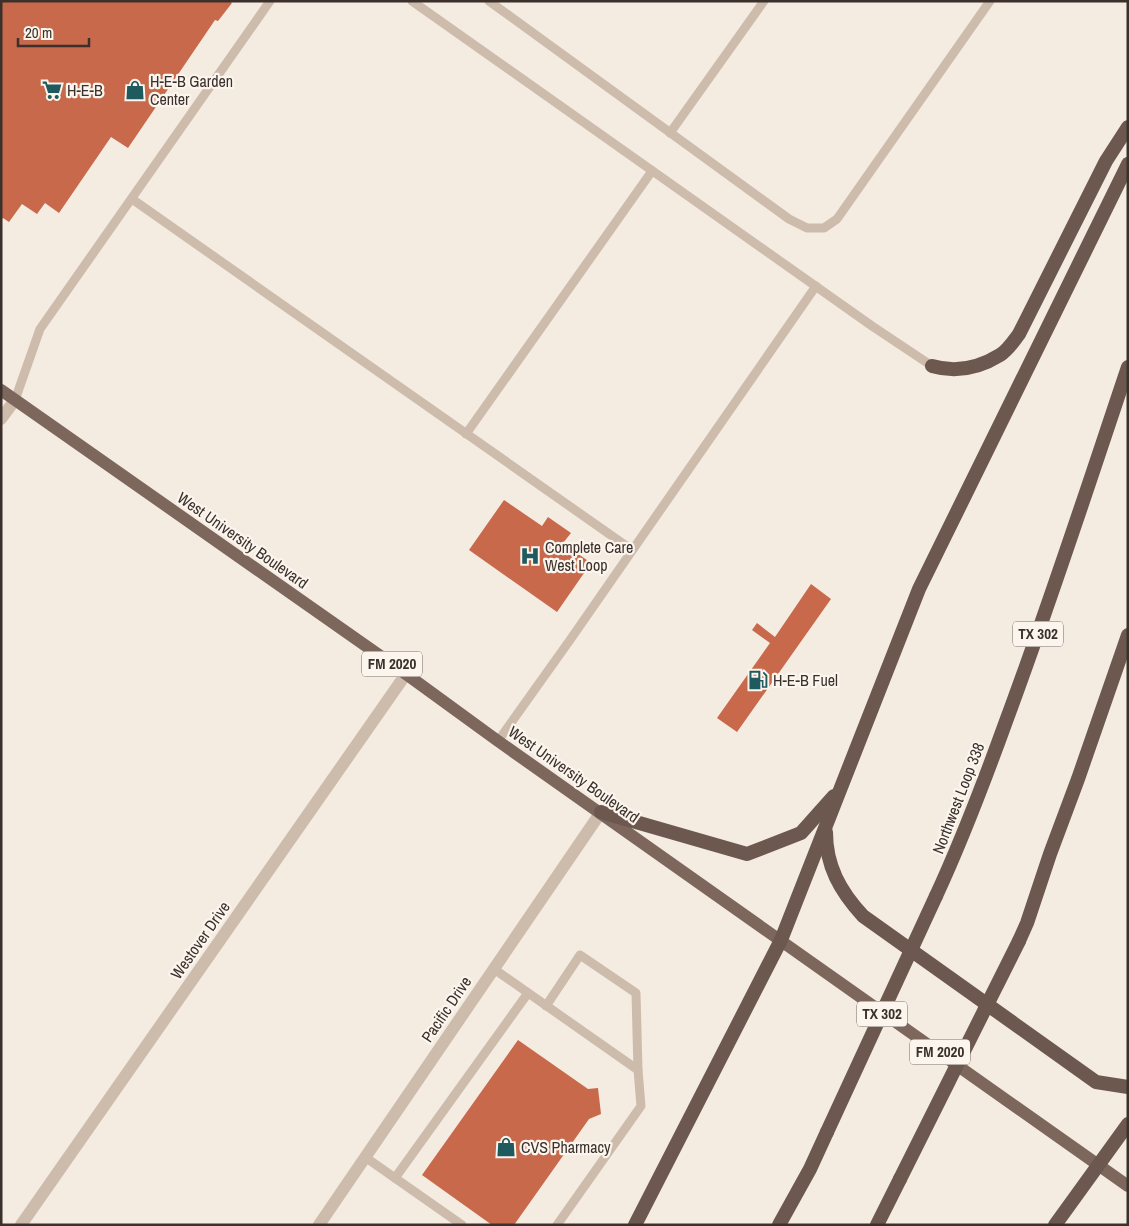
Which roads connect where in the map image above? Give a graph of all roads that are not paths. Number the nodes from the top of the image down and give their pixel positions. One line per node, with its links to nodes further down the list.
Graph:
1 (270, 1): 10 (lane)
2 (412, 1): 9 (lane)
3 (489, 1): 7 (lane)
4 (764, 1): 7 (lane)
5 (990, 1): 7 (lane)
6 (1128, 127): 12 (highway)
7 (670, 133)
8 (1128, 164): 22 (highway)
9 (652, 171): 11 (lane); 17 (lane)
10 (132, 199): 15 (lane); 17 (lane)
11 (816, 286): 12 (lane); 18 (lane)
12 (932, 366)
13 (1128, 367): 41 (highway, Northwest Loop 338 / TX 302, bridge)
14 (1, 390): 15 (main road, West University Boulevard / FM 2020)
15 (15, 400): 16 (street); 20 (main road, West University Boulevard / FM 2020)
16 (1, 419)
17 (466, 434): 18 (lane)
18 (632, 550): 21 (lane)
19 (1128, 634): 42 (highway, bridge)
20 (406, 674): 21 (main road, West University Boulevard / FM 2020); 36 (street, Westover Drive)
21 (498, 740): 23 (main road, West University Boulevard / FM 2020)
22 (840, 789): 23 (highway); 24 (highway)
23 (600, 812): 25 (main road, West University Boulevard / FM 2020); 26 (street, Pacific Drive)
24 (826, 826): 25 (highway); 30 (highway)
25 (781, 940): 33 (main road, West University Boulevard / FM 2020); 40 (highway)
26 (494, 969): 27 (lane); 32 (street, Pacific Drive)
27 (528, 993): 28 (lane); 34 (lane)
28 (546, 1006): 29 (lane); 29 (lane)
29 (638, 1070): 39 (lane)
30 (1128, 1087)
31 (1128, 1124): 33 (highway)
32 (365, 1157): 34 (lane); 37 (street, Pacific Drive)
33 (1099, 1164): 35 (main road, West University Boulevard / FM 2020); 43 (highway)
34 (395, 1178): 38 (lane)
35 (1128, 1186)
36 (21, 1225)
37 (319, 1225)
38 (462, 1225)
39 (557, 1225)
40 (634, 1225)
41 (779, 1225)
42 (876, 1225)
43 (1055, 1225)

